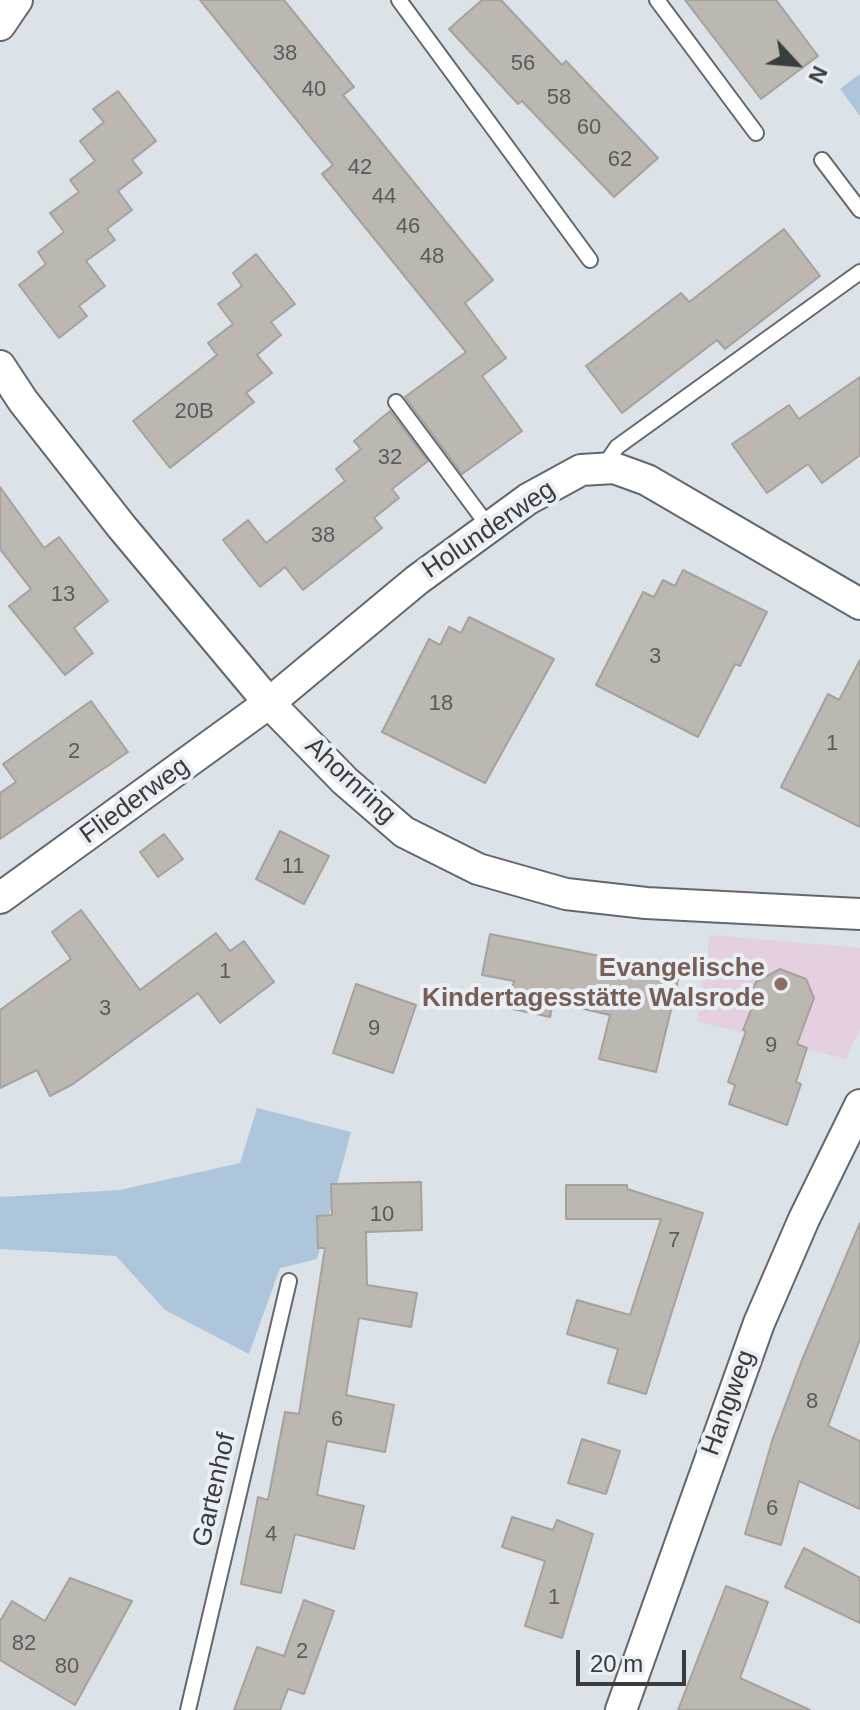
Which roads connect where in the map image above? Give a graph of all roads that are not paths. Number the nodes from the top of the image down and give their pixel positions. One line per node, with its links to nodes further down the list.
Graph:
1 (17, 0): 4 (street)
2 (399, 0): 8 (lane)
3 (657, 0): 5 (lane)
4 (0, 25)
5 (756, 133)
6 (822, 160): 7 (lane)
7 (860, 210)
8 (590, 260)
9 (860, 272): 12 (lane)
10 (0, 366): 15 (street, Ahornring)
11 (396, 402): 13 (lane)
12 (602, 469): 13 (street, Holunderweg); 14 (street, Holunderweg)
13 (489, 527): 15 (street, Holunderweg)
14 (860, 604)
15 (269, 703): 16 (street, Fliederweg); 17 (street, Ahornring)
16 (0, 898)
17 (860, 914)
18 (860, 1105): 21 (street, Hangweg)
19 (289, 1281): 20 (lane, Gartenhof)
20 (188, 1710)
21 (621, 1710)

